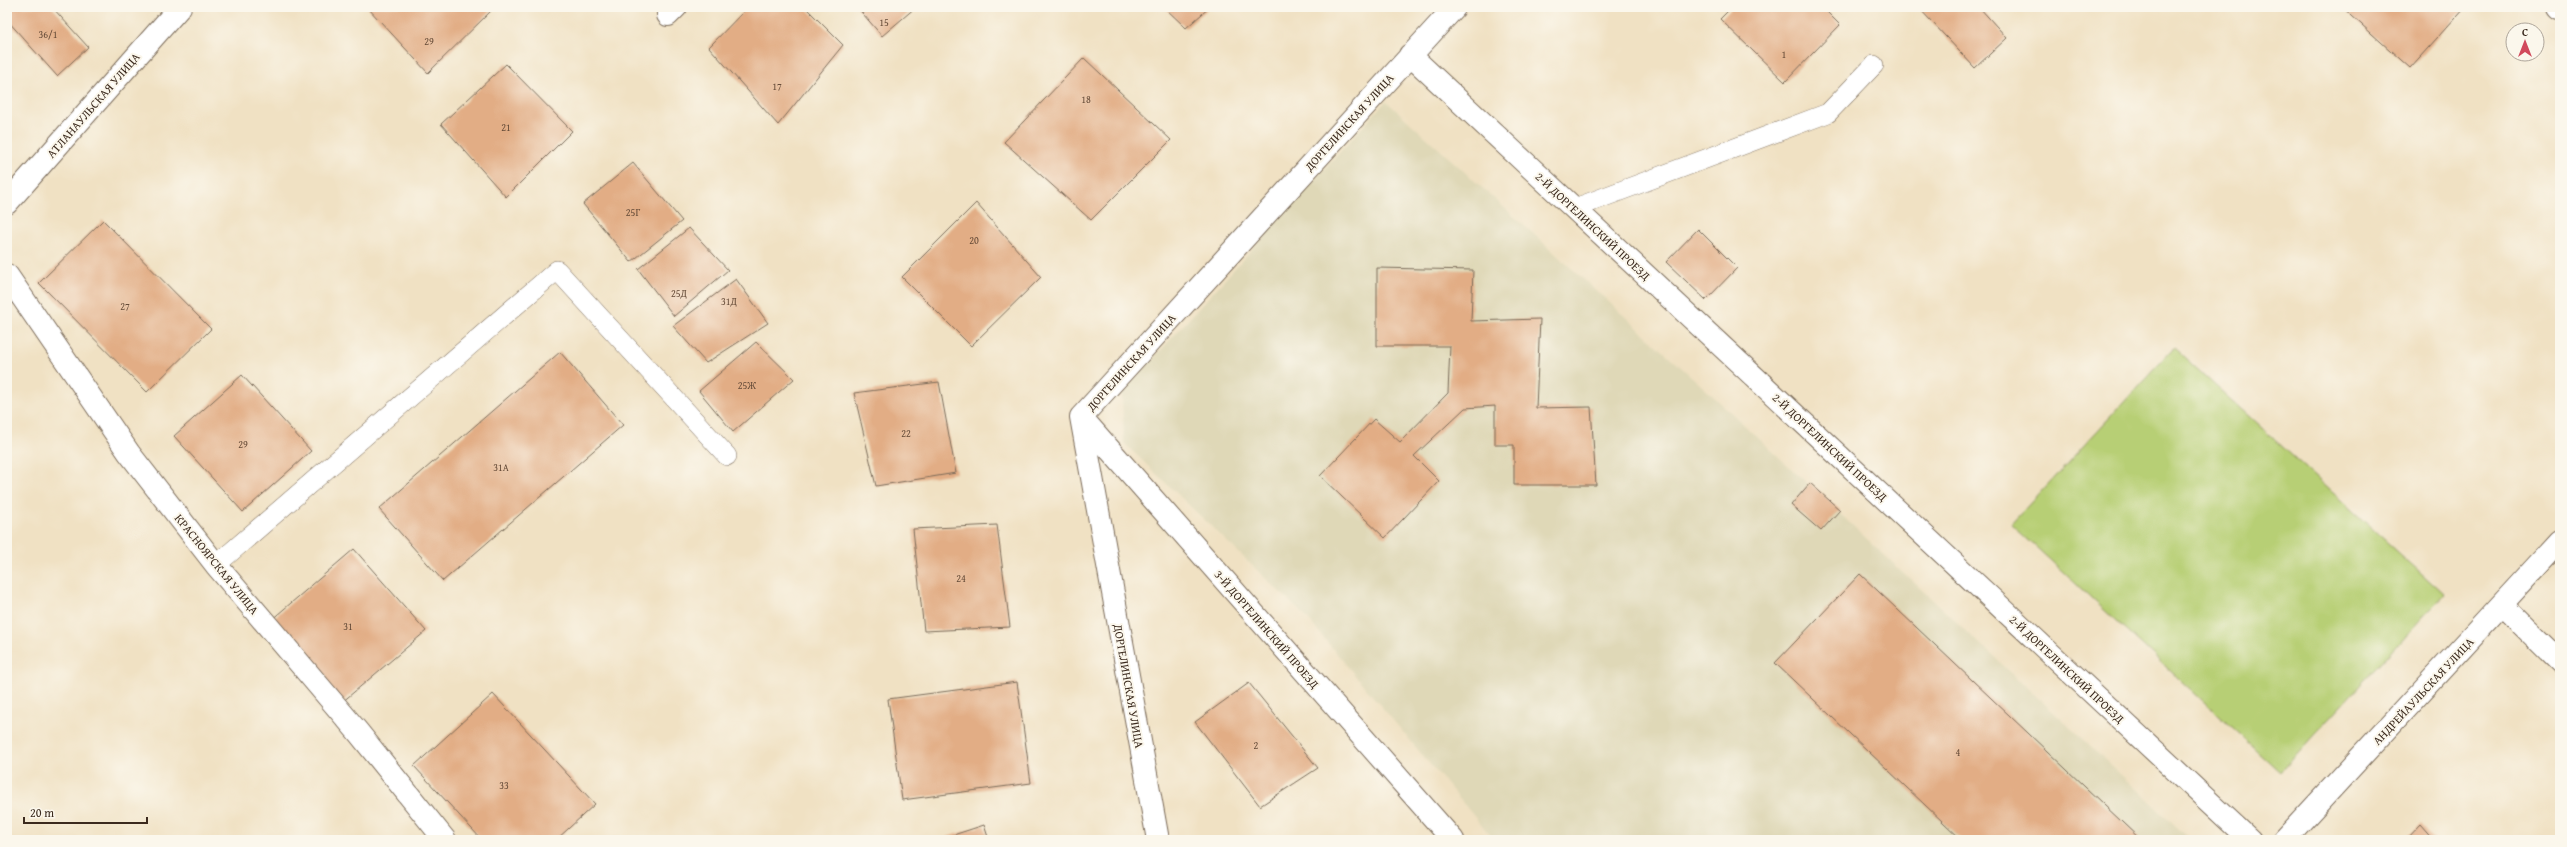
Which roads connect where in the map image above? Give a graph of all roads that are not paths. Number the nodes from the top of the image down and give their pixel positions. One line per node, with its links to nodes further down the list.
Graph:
1 (180, 7): 5 (street, АТЛАНАУЛЬСКАЯ УЛИЦА)
2 (1455, 7): 3 (street, ДОРГЕЛИНСКАЯ УЛИЦА)
3 (1410, 55): 6 (street, 2-Й ДОРГЕЛИНСКИЙ ПРОЕЗД); 8 (street, ДОРГЕЛИНСКАЯ УЛИЦА)
4 (1874, 65): 6 (lane)
5 (7, 203)
6 (1575, 208): 17 (street, 2-Й ДОРГЕЛИНСКИЙ ПРОЕЗД)
7 (7, 275): 11 (street, КРАСНОЯРСКАЯ УЛИЦА)
8 (1081, 417): 15 (street, ДОРГЕЛИНСКАЯ УЛИЦА); 16 (street, 3-Й ДОРГЕЛИНСКИЙ ПРОЕЗД)
9 (727, 456): 11 (lane)
10 (2560, 541): 12 (street, АНДРЕЙАУЛЬСКАЯ УЛИЦА)
11 (216, 565): 14 (street, КРАСНОЯРСКАЯ УЛИЦА)
12 (2502, 606): 13 (street); 18 (street, АНДРЕЙАУЛЬСКАЯ УЛИЦА)
13 (2560, 662)
14 (445, 840)
15 (1158, 840)
16 (1453, 840)
17 (2250, 840)
18 (2284, 840)

